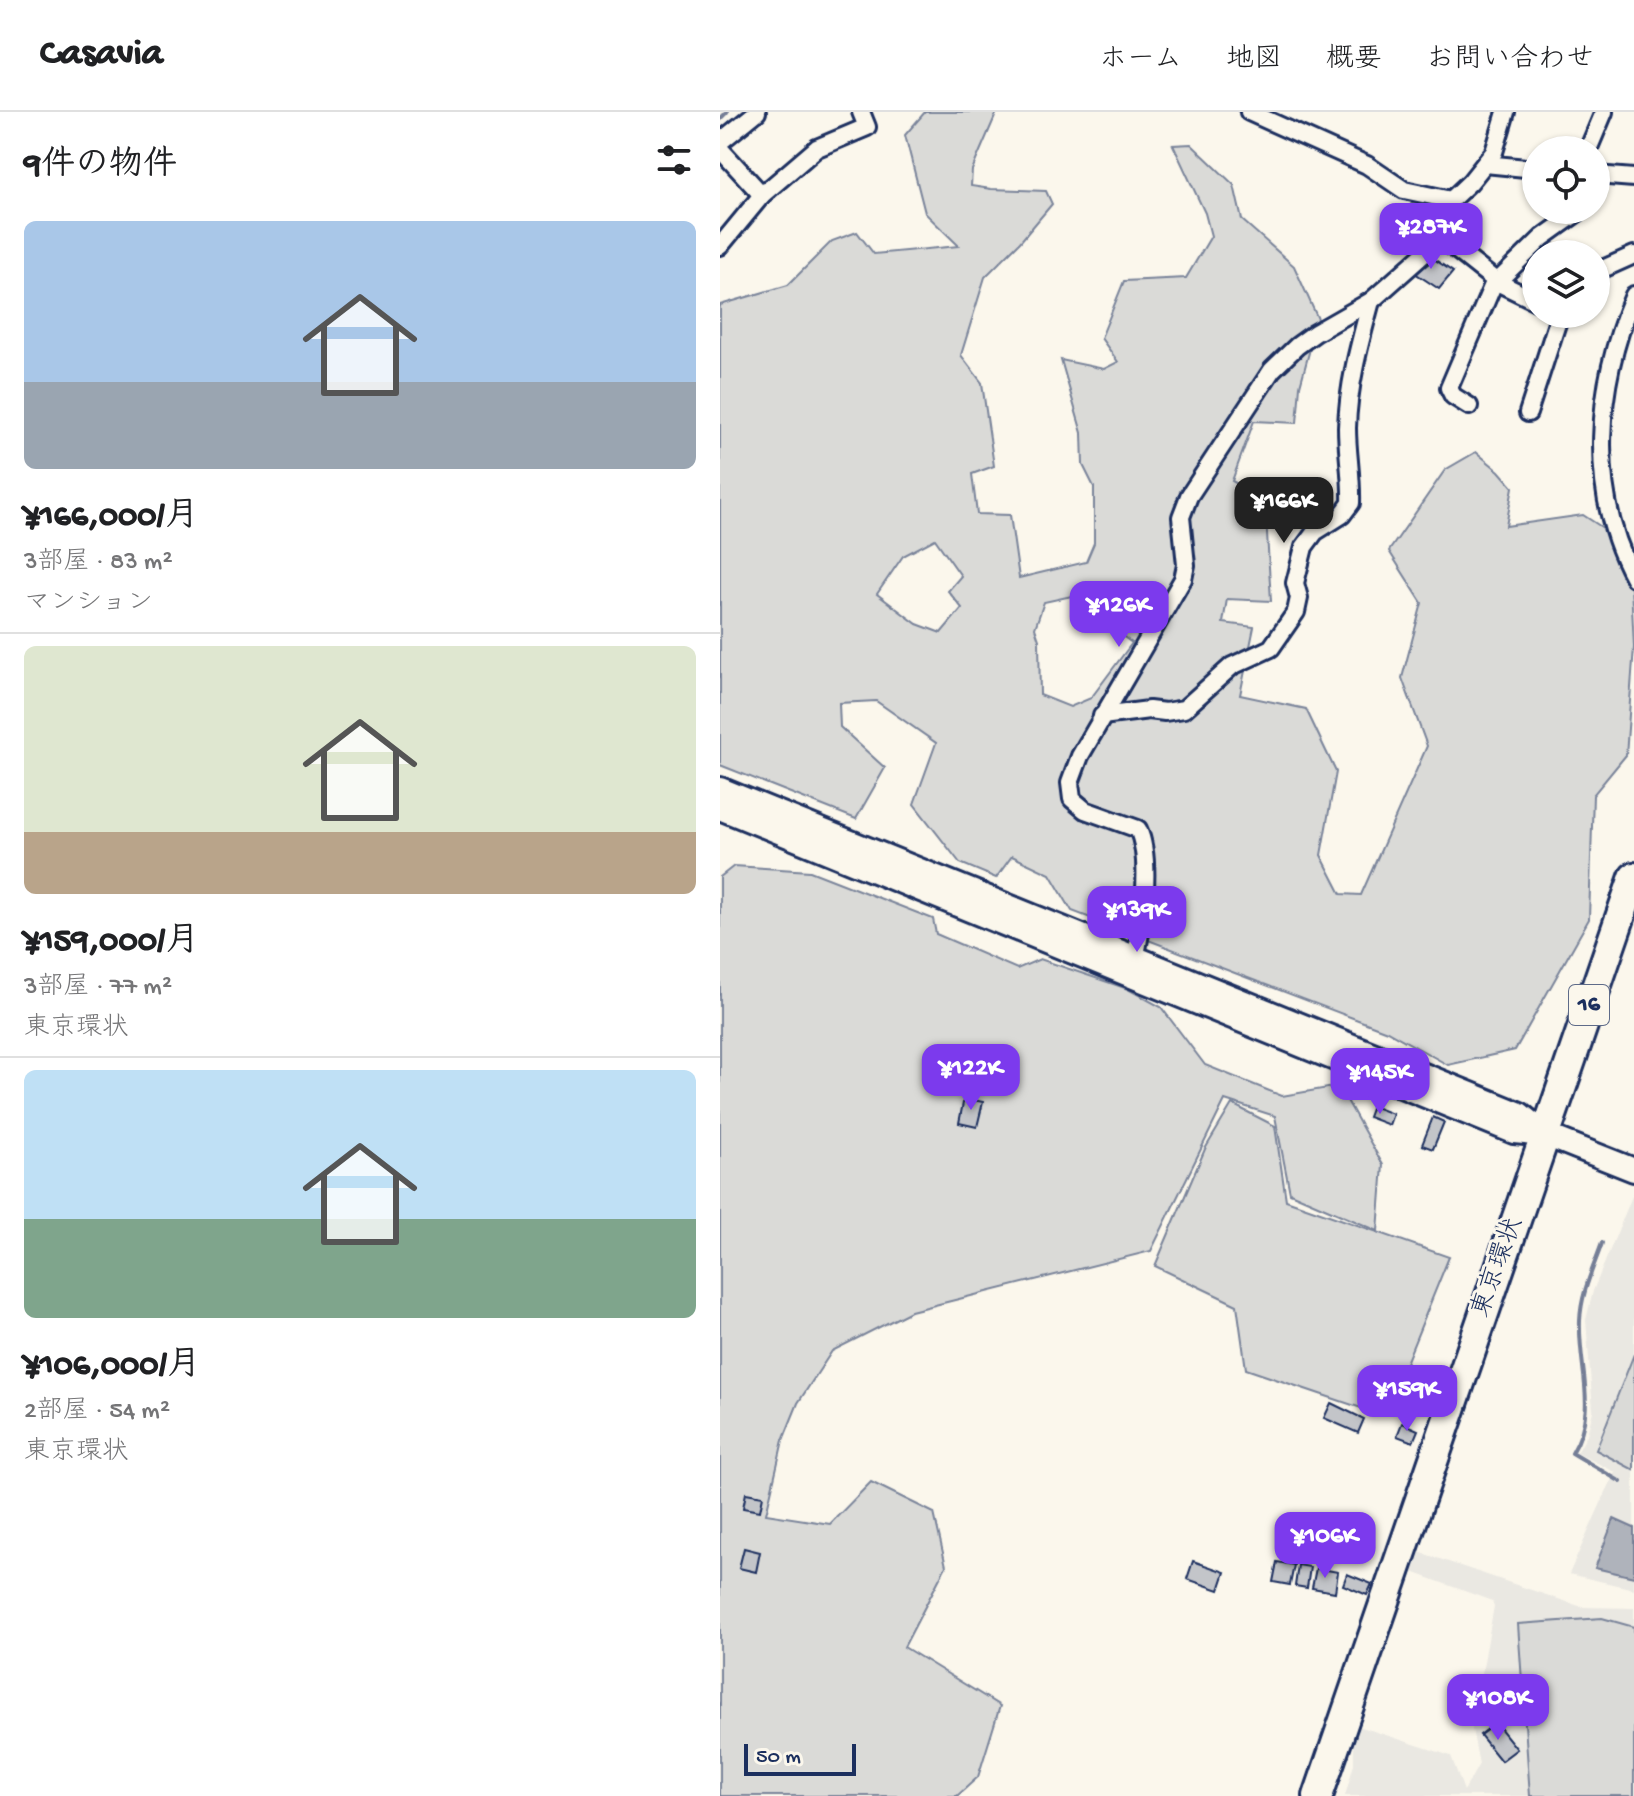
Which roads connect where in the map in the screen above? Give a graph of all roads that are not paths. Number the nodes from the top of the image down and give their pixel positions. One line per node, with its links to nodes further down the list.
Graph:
1 (757, 112): 7 (street)
2 (861, 112): 13 (street)
3 (1249, 112): 14 (street)
4 (1506, 112): 9 (street)
5 (1604, 112): 6 (street)
6 (1594, 136)
7 (720, 142)
8 (720, 149): 13 (street)
9 (1485, 164): 10 (street); 14 (street)
10 (1522, 168)
11 (1610, 176): 12 (street)
12 (1634, 178)
13 (762, 195): 17 (street)
14 (1451, 200): 16 (street)
15 (1562, 224): 20 (street)
16 (1435, 233): 20 (street); 23 (street)
17 (720, 246)
18 (1634, 255): 19 (street)
19 (1610, 266)
20 (1497, 282): 21 (street); 25 (street)
21 (1522, 294)
22 (1634, 295): 27 (street)
23 (1371, 301): 28 (street); 28 (street)
24 (1555, 328): 26 (street)
25 (1469, 406)
26 (1528, 413)
27 (1634, 578)
28 (1102, 716): 32 (street)
29 (720, 789): 32 (street)
30 (720, 808): 32 (street)
31 (1634, 877): 33 (highway, 東京環状 / 16)
32 (1133, 968): 33 (street)
33 (1546, 1135): 34 (street); 35 (highway, 東京環状 / 16)
34 (1634, 1170)
35 (1318, 1796)

